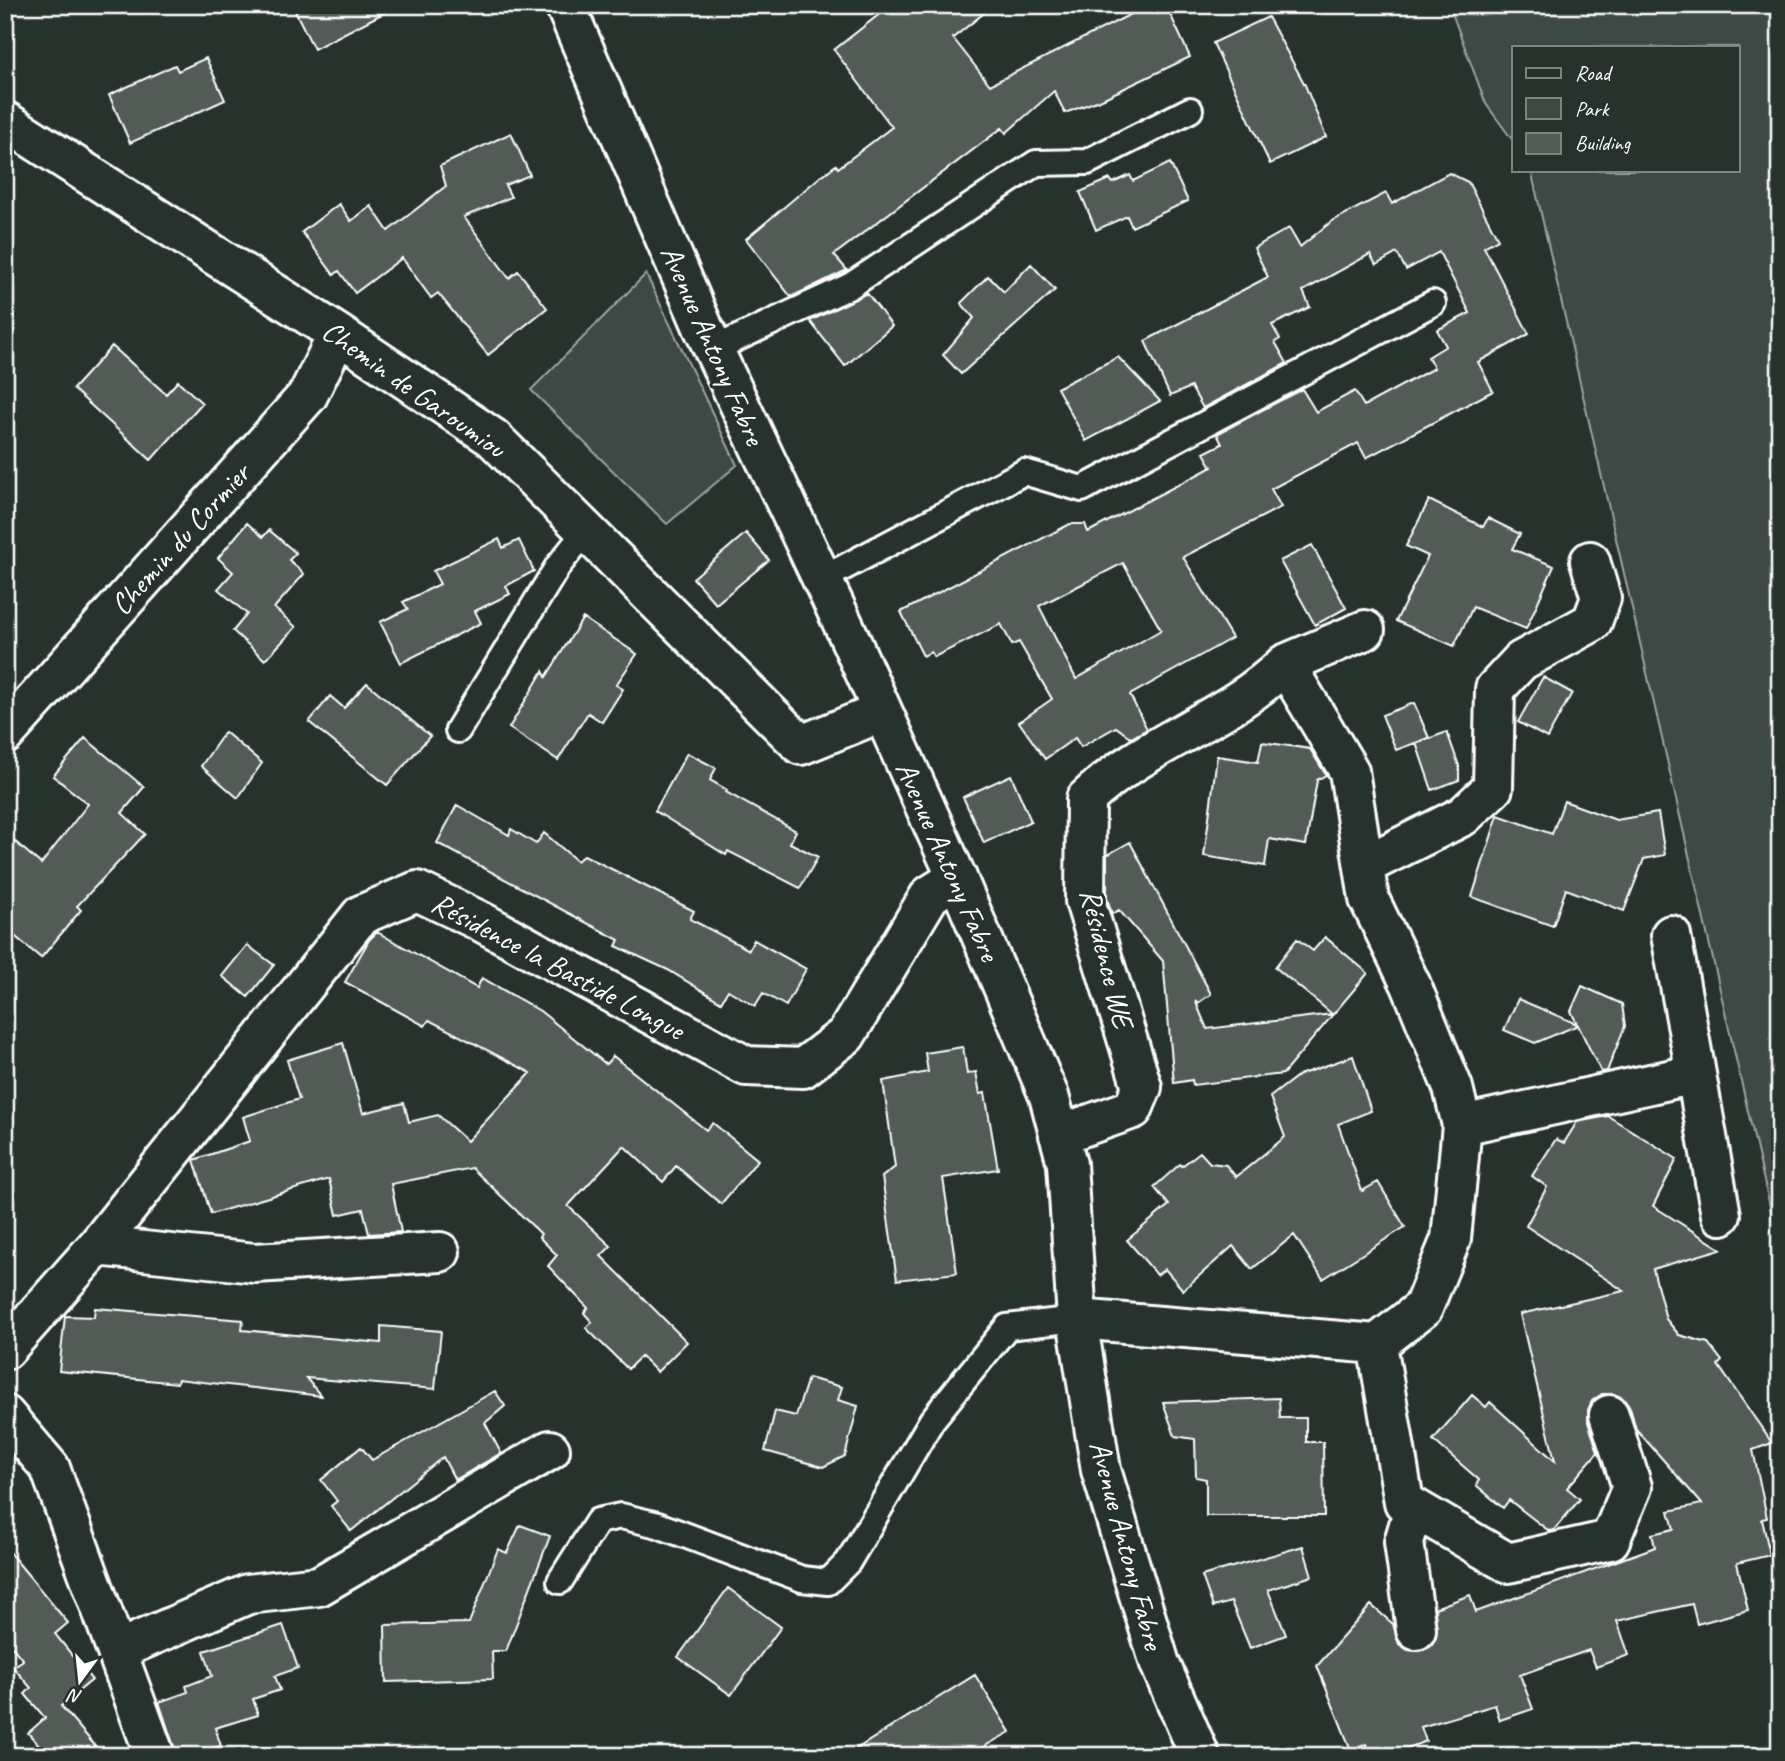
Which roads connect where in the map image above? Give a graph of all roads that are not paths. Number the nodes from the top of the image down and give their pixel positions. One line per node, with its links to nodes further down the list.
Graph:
1 (565, 5): 6 (street, Avenue Antony Fabre)
2 (1190, 110): 6 (lane)
3 (5, 121): 5 (street, Chemin de Garoumiou)
4 (1433, 303): 9 (lane)
5 (338, 334): 7 (street, Chemin de Garoumiou); 14 (street, Chemin du Cormier)
6 (714, 349): 9 (street, Avenue Antony Fabre)
7 (586, 531): 12 (street, Chemin de Garoumiou); 13 (lane)
8 (1590, 561): 15 (street)
9 (822, 579): 12 (street, Avenue Antony Fabre)
10 (1366, 630): 11 (street, Résidence WE)
11 (1286, 664): 15 (street); 20 (street, Résidence WE)
12 (882, 712): 16 (street, Avenue Antony Fabre)
13 (458, 730)
14 (6, 733)
15 (1365, 864): 19 (street)
16 (957, 878): 20 (street, Avenue Antony Fabre); 22 (street, Résidence la Bastide Longue)
17 (1671, 935): 18 (street)
18 (1696, 1074): 19 (street); 21 (street)
19 (1462, 1125): 25 (street)
20 (1059, 1135): 24 (street, Avenue Antony Fabre)
21 (1721, 1215)
22 (97, 1246): 23 (street); 26 (street, Résidence la Bastide Longue)
23 (440, 1252)
24 (1077, 1319): 25 (street); 31 (lane); 35 (street, Avenue Antony Fabre)
25 (1377, 1344): 30 (street)
26 (5, 1350)
27 (5, 1415): 33 (street)
28 (1609, 1415): 30 (street)
29 (550, 1450): 33 (street)
30 (1415, 1508): 32 (street)
31 (560, 1581)
32 (1416, 1630)
33 (118, 1650): 34 (street)
34 (155, 1756)
35 (1200, 1756)

